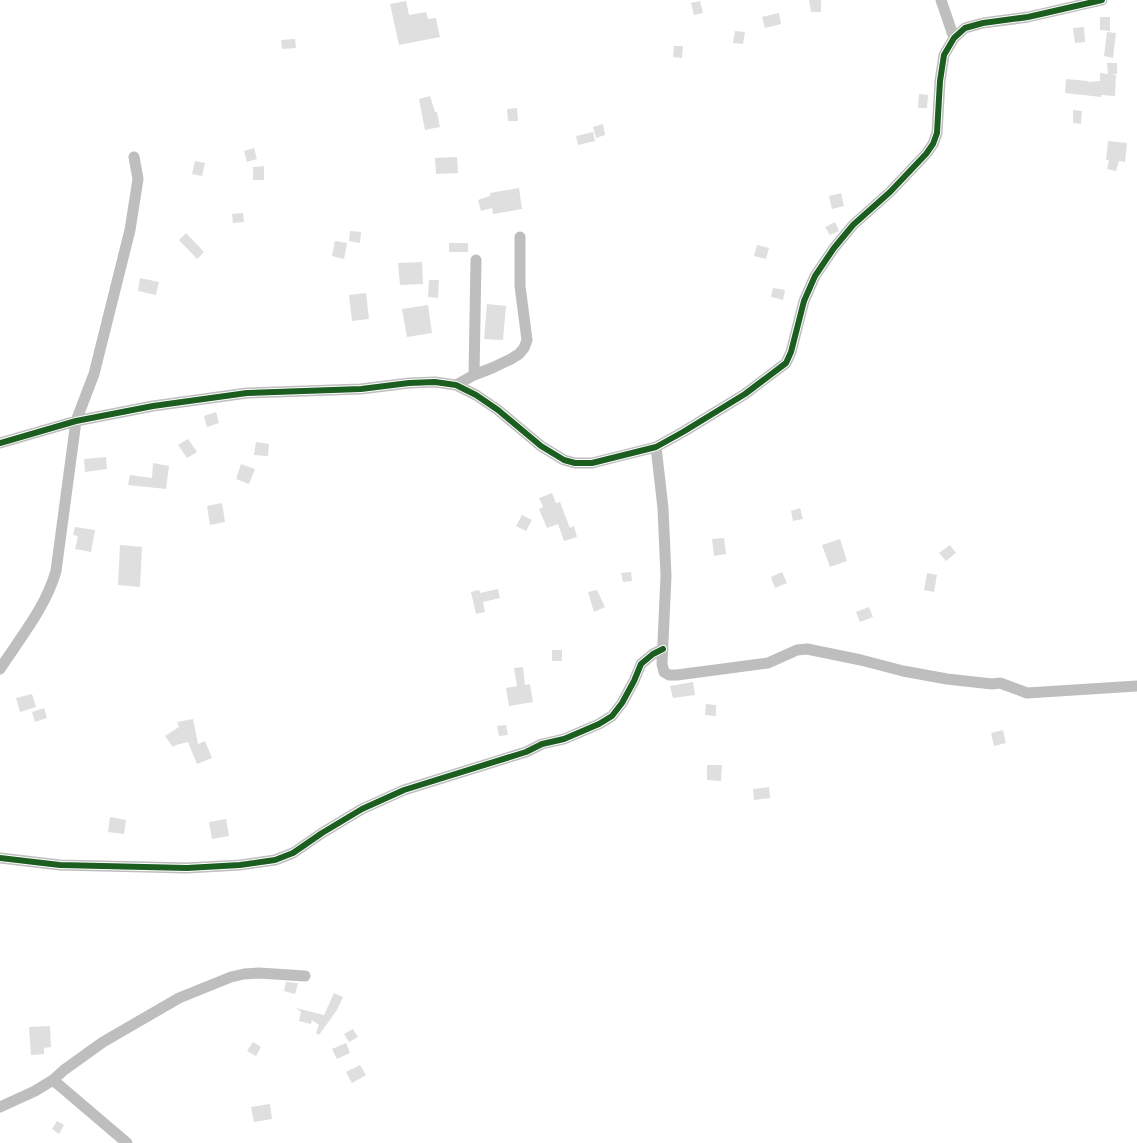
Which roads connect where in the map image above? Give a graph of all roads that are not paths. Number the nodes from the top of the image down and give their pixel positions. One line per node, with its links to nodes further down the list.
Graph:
1 (941, 0): 3 (street)
2 (1102, 0): 3 (street)
3 (954, 38): 11 (street)
4 (134, 157): 9 (street)
5 (520, 237): 7 (street)
6 (476, 260): 7 (street)
7 (474, 375): 8 (street)
8 (456, 385): 9 (street); 11 (street)
9 (76, 421): 10 (street); 13 (street)
10 (0, 443)
11 (656, 447): 12 (street)
12 (663, 649): 14 (street); 15 (street)
13 (0, 669)
14 (1137, 686)
15 (0, 858)
16 (306, 976): 17 (street)
17 (53, 1080): 18 (street); 19 (street)
18 (0, 1107)
19 (127, 1143)

